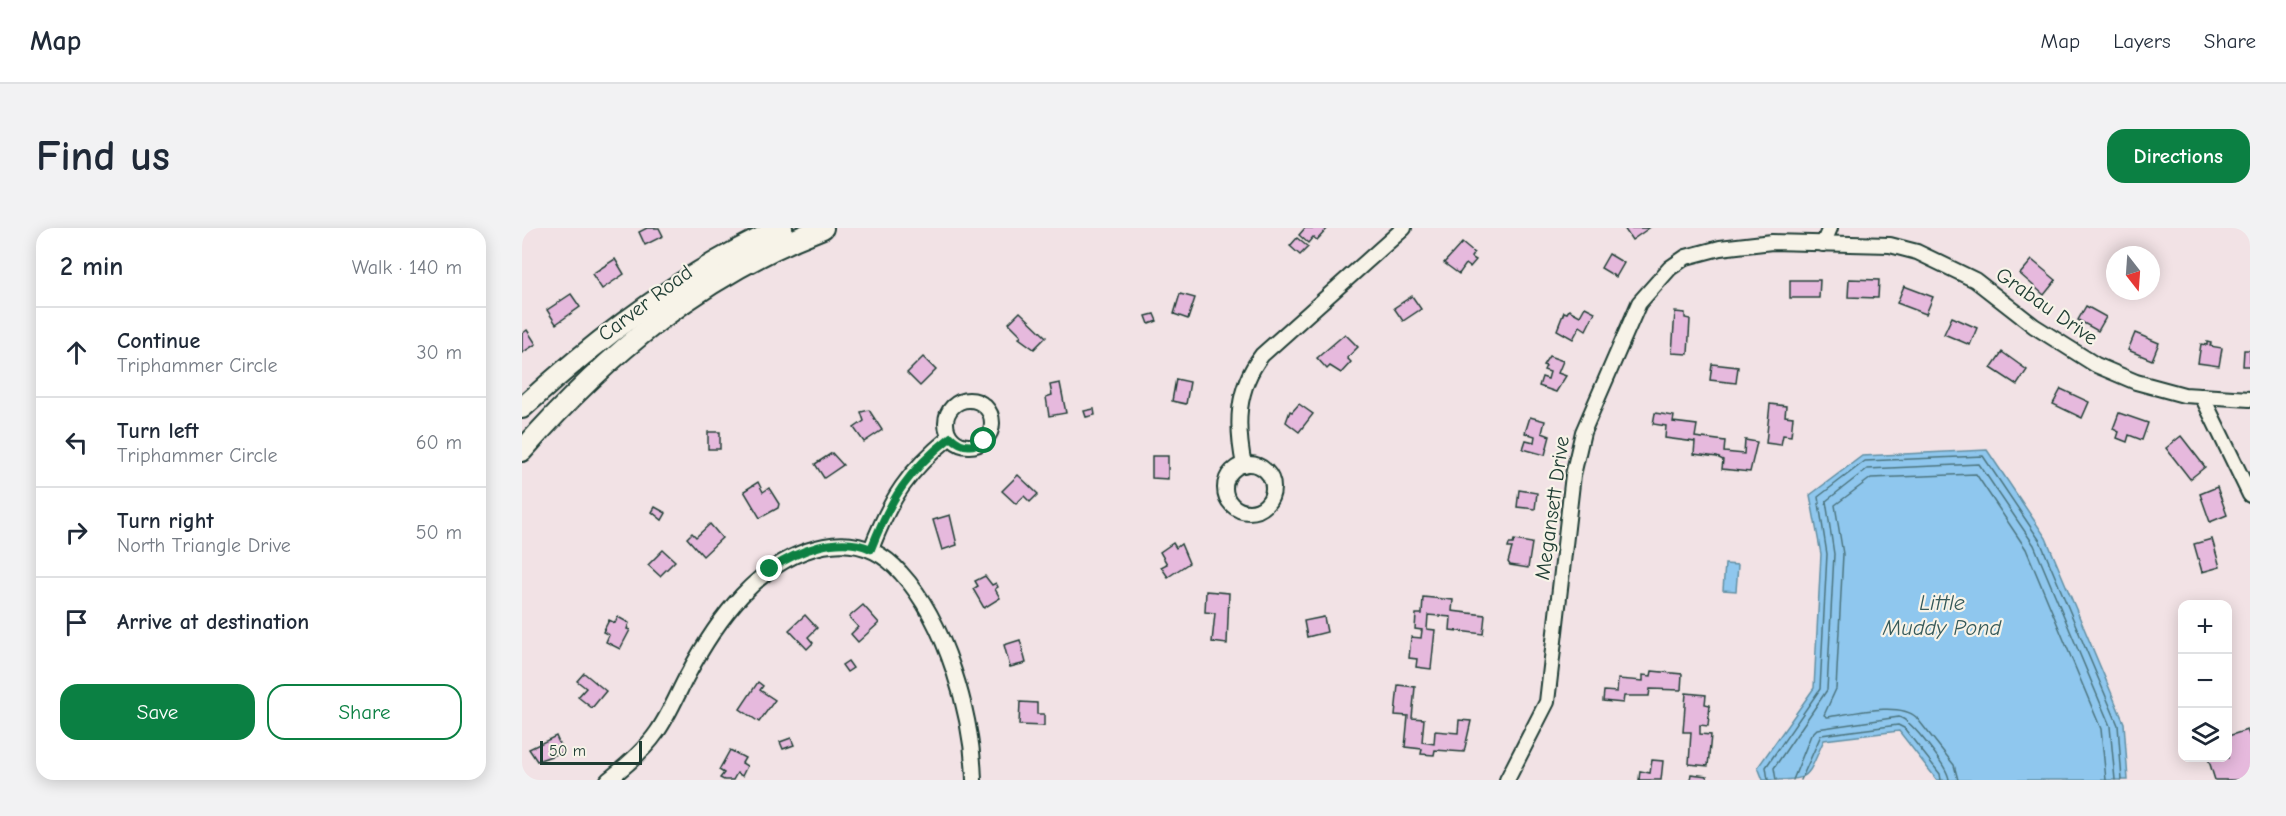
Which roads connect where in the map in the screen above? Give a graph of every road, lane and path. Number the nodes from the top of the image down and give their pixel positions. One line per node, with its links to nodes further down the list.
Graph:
1 (782, 228): 9 (highway, Carver Road)
2 (823, 228): 11 (highway, Carver Road)
3 (1404, 228): 12 (street)
4 (1818, 228): 6 (street)
5 (1830, 228): 6 (street)
6 (1823, 244): 7 (street, Grabau Drive); 17 (street, Megansett Drive)
7 (2202, 396): 8 (street, Grabau Drive); 13 (street)
8 (2250, 399)
9 (522, 408)
10 (951, 437): 14 (street)
11 (522, 451)
12 (1244, 465)
13 (2250, 495)
14 (871, 549): 15 (street); 16 (street)
15 (609, 780)
16 (974, 780)
17 (1508, 780)

